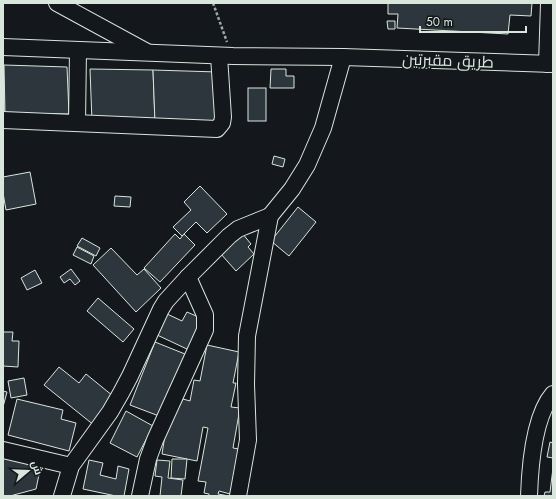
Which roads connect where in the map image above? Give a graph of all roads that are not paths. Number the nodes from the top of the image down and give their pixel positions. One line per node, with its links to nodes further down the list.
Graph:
1 (57, 3): 5 (street)
2 (550, 3): 8 (street)
3 (3, 48): 4 (street, طريق مقبرتين)
4 (78, 50): 5 (street, طريق مقبرتين); 10 (street)
5 (150, 53): 6 (street, طريق مقبرتين)
6 (226, 56): 7 (street, طريق مقبرتين); 10 (street)
7 (343, 57): 8 (street, طريق مقبرتين); 11 (street)
8 (550, 64)
9 (3, 120): 10 (street)
10 (77, 123)
11 (270, 216): 12 (street); 18 (street)
12 (188, 277): 15 (street); 17 (street)
13 (553, 394): 19 (street)
14 (3, 450): 15 (street)
15 (71, 466): 16 (street)
16 (62, 496)
17 (140, 496)
18 (238, 496)
19 (529, 496)

